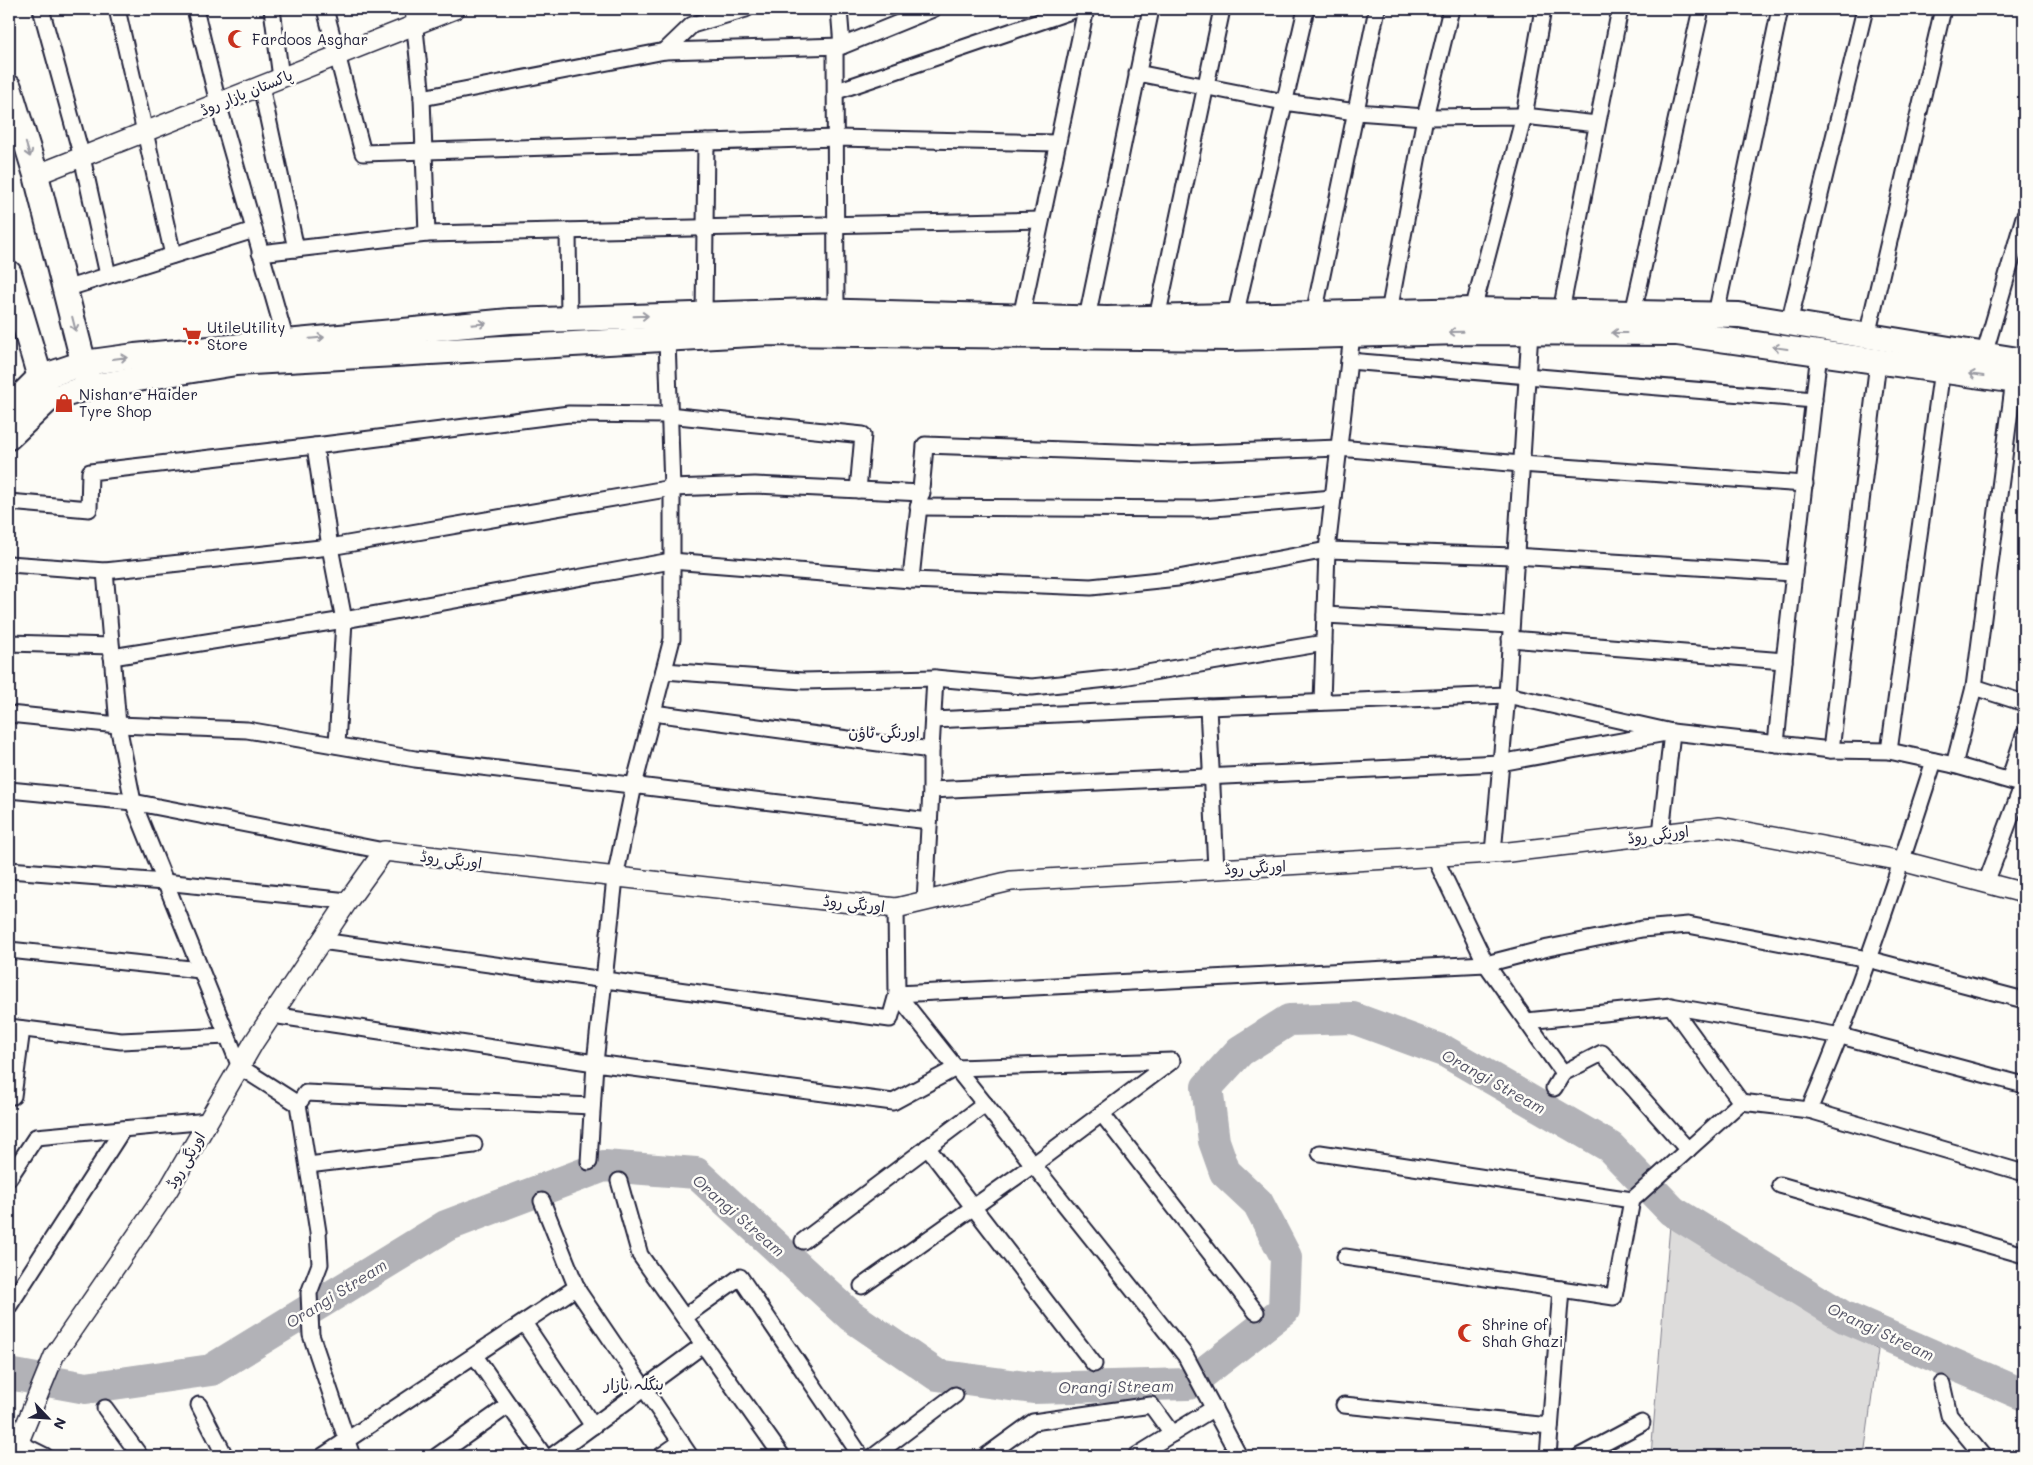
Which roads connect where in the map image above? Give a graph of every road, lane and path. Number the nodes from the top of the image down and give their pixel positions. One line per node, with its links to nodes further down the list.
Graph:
1 (41, 9): 45 (street)
2 (117, 9): 40 (street)
3 (195, 9): 35 (street)
4 (272, 9): 28 (street)
5 (325, 9): 26 (street)
6 (455, 9): 23 (street, پاکستان بازار روڈ)
7 (746, 9): 25 (street)
8 (839, 9): 24 (street)
9 (934, 9): 24 (street)
10 (1077, 9): 32 (street)
11 (1086, 9): 43 (street)
12 (1151, 9): 27 (street)
13 (1222, 9): 31 (street)
14 (1306, 9): 34 (street)
15 (1378, 9): 36 (street)
16 (1450, 9): 38 (street)
17 (1543, 9): 37 (street)
18 (1620, 9): 39 (street)
19 (1701, 9): 64 (street)
20 (1780, 9): 67 (street)
21 (1866, 9): 73 (street)
22 (1943, 9): 76 (street)
23 (414, 17): 26 (street, پاکستان بازار روڈ); 33 (street)
24 (839, 46): 25 (street); 32 (street)
25 (666, 51): 33 (street)
26 (337, 56): 28 (street, پاکستان بازار روڈ); 44 (street)
27 (1137, 73): 31 (street); 70 (street)
28 (281, 78): 29 (street, پاکستان بازار روڈ)
29 (261, 86): 35 (street, پاکستان بازار روڈ); 54 (street)
30 (9, 87): 46 (main road, one-way to 46)
31 (1206, 87): 34 (street); 71 (street)
32 (837, 91): 41 (street)
33 (422, 98): 44 (street)
34 (1284, 102): 36 (street); 68 (street)
35 (218, 103): 40 (street, پاکستان بازار روڈ); 51 (street)
36 (1356, 112): 38 (street); 66 (street)
37 (1524, 116): 38 (street); 39 (street); 60 (street)
38 (1425, 118): 62 (street)
39 (1598, 124): 63 (street)
40 (146, 131): 45 (street, پاکستان بازار روڈ); 56 (street)
41 (837, 138): 42 (street); 43 (street); 49 (street)
42 (706, 142): 44 (street); 50 (street)
43 (1057, 143): 48 (street)
44 (424, 151): 53 (street)
45 (82, 157): 46 (street, پاکستان بازار روڈ); 58 (street)
46 (36, 175): 59 (main road)
47 (2024, 216): 80 (street)
48 (1041, 220): 49 (street); 69 (street)
49 (836, 226): 50 (street); 61 (street)
50 (705, 229): 52 (street); 65 (street)
51 (254, 230): 55 (street); 56 (street)
52 (568, 231): 53 (street); 72 (street)
53 (427, 234): 54 (street)
54 (296, 249): 55 (street)
55 (260, 253): 78 (street)
56 (173, 255): 58 (street)
57 (9, 272): 87 (main road)
58 (108, 275): 59 (street)
59 (65, 289): 83 (main road, one-way to 83)
60 (1473, 310): 62 (main road); 63 (main road)
61 (836, 312): 65 (main road); 69 (main road)
62 (1389, 312): 66 (main road)
63 (1561, 312): 64 (main road)
64 (1634, 313): 67 (main road)
65 (704, 314): 72 (main road, one-way to 65)
66 (1314, 314): 68 (main road)
67 (1716, 314): 73 (main road)
68 (1234, 316): 71 (main road)
69 (1021, 317): 70 (main road)
70 (1087, 318): 71 (main road)
71 (1157, 318)
72 (569, 319): 78 (main road, one-way to 72)
73 (1789, 323): 76 (main road)
74 (1530, 332): 75 (main road, one-way to 75); 79 (main road, one-way to 74); 86 (street)
75 (1352, 335): 77 (main road); 81 (street)
76 (1867, 336): 80 (main road)
77 (667, 339): 88 (main road); 92 (street)
78 (286, 341): 83 (main road, one-way to 78)
79 (1819, 353): 82 (main road); 90 (street)
80 (1984, 354): 85 (main road)
81 (1349, 361): 86 (street); 95 (street)
82 (1878, 362): 84 (main road); 134 (street)
83 (84, 363): 87 (main road); 88 (main road)
84 (1942, 370): 85 (main road, one-way to 84); 135 (street)
85 (2021, 374): 120 (street)
86 (1527, 376): 90 (street); 96 (street)
87 (39, 378): 89 (main road); 91 (main road)
88 (89, 387): 89 (main road)
89 (48, 400): 93 (main road)
90 (1814, 400): 97 (street)
91 (9, 408)
92 (668, 415): 94 (street); 98 (street); 99 (street)
93 (9, 437)
94 (316, 446): 102 (street); 103 (street)
95 (1339, 448): 96 (street); 100 (street); 101 (street)
96 (1521, 464): 97 (street); 105 (street)
97 (1805, 484): 109 (street)
98 (672, 488): 99 (street); 103 (street); 106 (street)
99 (858, 490): 101 (street)
100 (1333, 498): 101 (street); 104 (street)
101 (920, 500): 110 (street)
102 (9, 502)
103 (330, 548): 108 (street); 112 (street)
104 (1327, 550): 105 (street); 110 (street); 111 (street)
105 (1514, 556): 109 (street); 113 (street)
106 (672, 561): 110 (street); 112 (street); 118 (street)
107 (9, 564): 108 (street)
108 (105, 571): 116 (street)
109 (1794, 573): 117 (street)
110 (911, 580)
111 (1325, 615): 113 (street); 115 (street)
112 (344, 620): 116 (street); 132 (street)
113 (1510, 632): 117 (street); 121 (street)
114 (9, 642): 116 (street)
115 (1324, 643): 119 (street); 122 (street)
116 (111, 651): 128 (street)
117 (1784, 661): 131 (street)
118 (664, 671): 119 (street); 125 (street)
119 (935, 678): 127 (street)
120 (1974, 687): 123 (street); 138 (street)
121 (1506, 695): 122 (street); 129 (street); 137 (street)
122 (1322, 702): 124 (street)
123 (2024, 702)
124 (1208, 707): 127 (street); 139 (street)
125 (653, 713): 133 (street); 141 (street)
126 (9, 714): 128 (street)
127 (933, 720): 133 (street)
128 (118, 725): 132 (street); 144 (street)
129 (1672, 732): 131 (street); 137 (street); 146 (street)
130 (2024, 735): 140 (street)
131 (1776, 744): 134 (street)
132 (337, 745): 141 (street)
133 (931, 750): 143 (street)
134 (1831, 750): 135 (street)
135 (1889, 751): 136 (street)
136 (1934, 761): 138 (street); 150 (street)
137 (1500, 763): 139 (street); 148 (street)
138 (1954, 765): 140 (street)
139 (1212, 776): 143 (street); 151 (street)
140 (2019, 783): 155 (street)
141 (634, 785): 145 (street); 153 (street)
142 (9, 790): 144 (street)
143 (931, 790): 145 (street)
144 (133, 802): 147 (street); 154 (street)
145 (929, 821): 158 (street)
146 (1661, 834): 148 (street, اورنگی روڈ); 150 (street, اورنگی روڈ)
147 (384, 851): 153 (street, اورنگی روڈ); 157 (street, اورنگی روڈ)
148 (1493, 853): 149 (street, اورنگی روڈ)
149 (1434, 856): 151 (street, اورنگی روڈ); 163 (street)
150 (1902, 860): 155 (street, اورنگی روڈ); 162 (street)
151 (1216, 869): 158 (street, اورنگی روڈ)
152 (9, 870): 154 (street)
153 (615, 878): 159 (street, اورنگی روڈ); 165 (street)
154 (164, 882): 157 (street); 164 (street)
155 (1986, 883): 156 (street, اورنگی روڈ)
156 (2024, 893)
157 (348, 901): 160 (street, اورنگی روڈ)
158 (925, 902): 159 (street, اورنگی روڈ)
159 (896, 908): 166 (street)
160 (321, 941): 165 (street); 169 (street, اورنگی روڈ)
161 (9, 950): 164 (street)
162 (1868, 959): 163 (street); 167 (street); 173 (street)
163 (1486, 964): 166 (street); 170 (street)
164 (200, 970): 172 (street)
165 (604, 981): 166 (street); 174 (street)
166 (897, 994): 176 (street)
167 (2024, 1000)
168 (1671, 1006): 170 (street); 173 (street); 181 (street)
169 (272, 1015): 174 (street); 175 (street, اورنگی روڈ)
170 (1527, 1021): 177 (street)
171 (15, 1028): 172 (street); 180 (street)
172 (227, 1036): 175 (street)
173 (1841, 1036): 178 (street); 185 (street)
174 (595, 1064): 176 (street); 184 (street)
175 (240, 1067): 182 (street); 187 (street, اورنگی روڈ)
176 (956, 1068): 183 (street); 186 (street)
177 (1563, 1073): 179 (street); 191 (street)
178 (2024, 1085)
179 (1554, 1088)
180 (9, 1095)
181 (1740, 1102): 185 (street); 191 (street)
182 (298, 1104): 184 (street); 194 (street)
183 (985, 1104): 190 (street); 195 (street)
184 (592, 1106): 193 (street)
185 (1809, 1110): 196 (street)
186 (1102, 1114): 195 (street); 210 (street)
187 (208, 1121): 188 (street); 230 (street, اورنگی روڈ)
188 (123, 1129): 197 (street); 209 (street)
189 (474, 1145): 194 (street)
190 (927, 1147): 202 (street); 203 (street)
191 (1687, 1151): 200 (street)
192 (1320, 1153): 200 (street)
193 (589, 1162)
194 (308, 1165): 228 (street)
195 (1033, 1165): 202 (street); 223 (street)
196 (2024, 1173)
197 (9, 1177)
198 (619, 1181): 211 (street)
199 (1780, 1185): 204 (street)
200 (1633, 1199): 208 (street)
201 (542, 1201): 207 (street)
202 (974, 1207): 206 (street); 215 (street)
203 (803, 1241)
204 (2024, 1254)
205 (1345, 1257): 208 (street)
206 (862, 1286)
207 (577, 1287): 212 (street); 217 (street)
208 (1561, 1289): 226 (street)
209 (9, 1306)
210 (1256, 1312)
211 (684, 1317): 213 (street); 242 (street)
212 (524, 1323): 214 (street); 225 (street)
213 (703, 1345): 217 (street); 241 (street)
214 (475, 1356): 221 (street); 228 (street)
215 (1094, 1364)
216 (1942, 1384): 249 (street)
217 (644, 1388): 225 (street); 229 (street)
218 (955, 1395): 243 (street)
219 (1344, 1404): 226 (street)
220 (199, 1405): 233 (street)
221 (508, 1405): 236 (street); 237 (street)
222 (105, 1408): 232 (street)
223 (1213, 1408): 227 (street); 246 (street)
224 (1642, 1423): 248 (street)
225 (593, 1426): 238 (street)
226 (1550, 1426): 247 (street)
227 (1172, 1434): 244 (street); 245 (street)
228 (348, 1438): 234 (street); 235 (street)
229 (681, 1442): 239 (street); 240 (street)
230 (16, 1450): 231 (street)
231 (46, 1456)
232 (140, 1456)
233 (225, 1456)
234 (323, 1456)
235 (352, 1456)
236 (437, 1456)
237 (544, 1456)
238 (552, 1456)
239 (661, 1456)
240 (690, 1456)
241 (782, 1456)
242 (862, 1456)
243 (874, 1456)
244 (986, 1456)
245 (1136, 1456)
246 (1239, 1456)
247 (1548, 1456)
248 (1580, 1456)
249 (1983, 1456)

